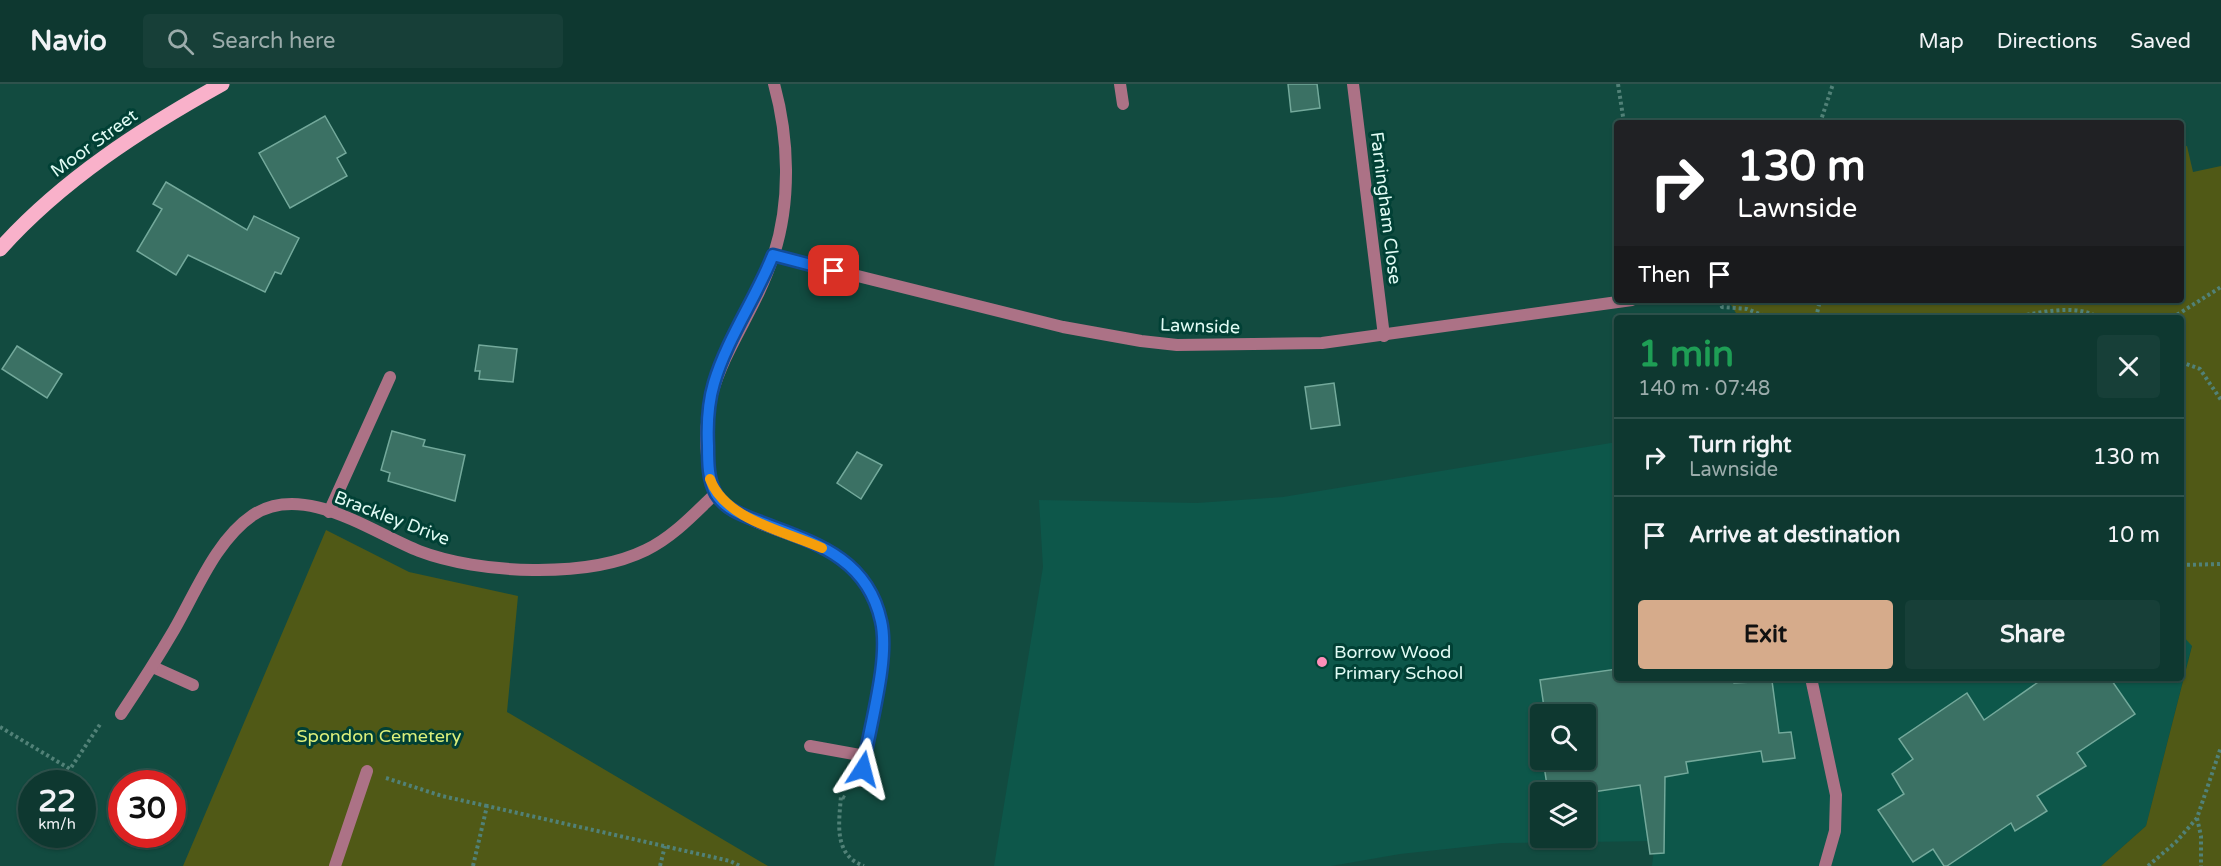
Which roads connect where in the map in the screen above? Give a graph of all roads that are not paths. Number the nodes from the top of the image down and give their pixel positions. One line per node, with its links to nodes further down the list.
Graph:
1 (222, 84): 6 (main road, Moor Street)
2 (774, 84): 7 (street)
3 (1120, 84): 5 (street)
4 (1353, 84): 9 (street, Farningham Close)
5 (1123, 104)
6 (0, 249)
7 (773, 255): 9 (street, Lawnside); 11 (street)
8 (1614, 303): 9 (street, Lawnside)
9 (1384, 336)
10 (390, 377): 12 (street)
11 (716, 493): 12 (street, Brackley Drive); 18 (street)
12 (329, 512): 13 (street, Brackley Drive)
13 (153, 667): 15 (street); 16 (street, Brackley Drive)
14 (1812, 681): 22 (street)
15 (193, 685)
16 (121, 714)
17 (810, 746): 18 (street)
18 (865, 756): 20 (street)
19 (367, 771): 21 (street)
20 (861, 781)
21 (335, 866)
22 (1826, 866)

